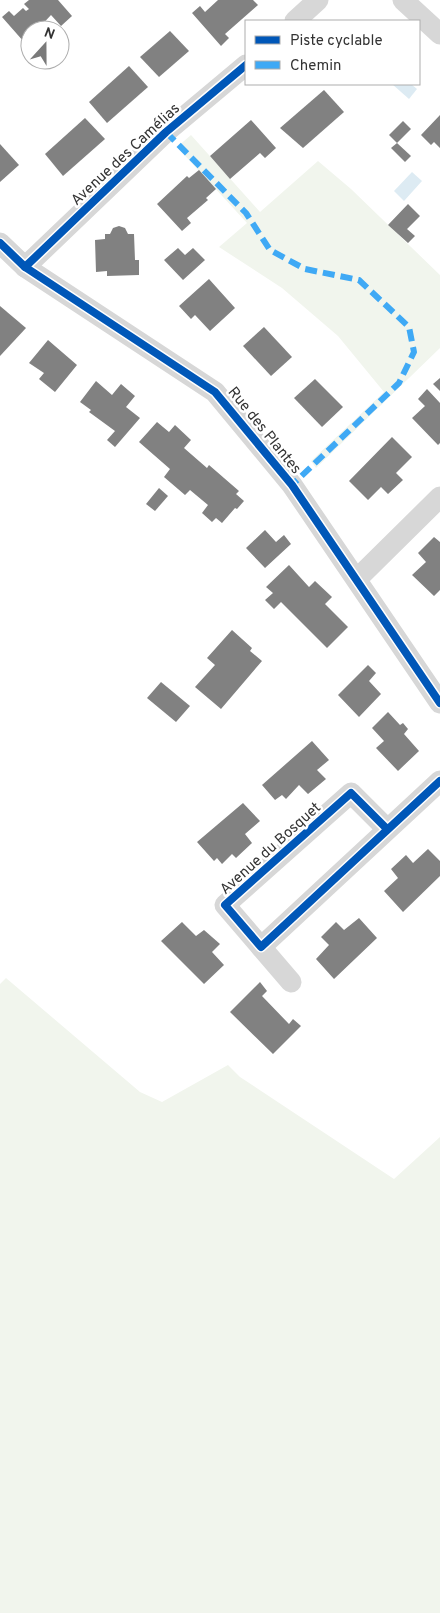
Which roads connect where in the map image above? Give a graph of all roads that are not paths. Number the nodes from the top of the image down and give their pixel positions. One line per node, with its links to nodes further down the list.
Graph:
1 (318, 0): 3 (street)
2 (404, 0): 4 (street)
3 (296, 20)
4 (440, 34)
5 (245, 66): 7 (street, Avenue des Camélias)
6 (0, 243): 7 (street, Rue des Plantes)
7 (25, 267): 9 (street, Rue des Plantes)
8 (440, 497): 9 (street)
9 (357, 579): 10 (street, Rue des Plantes)
10 (440, 703)
11 (440, 780): 12 (street)
12 (387, 829): 13 (street); 13 (street, Avenue du Bosquet)
13 (261, 947): 14 (street, Avenue du Bosquet)
14 (291, 982)

